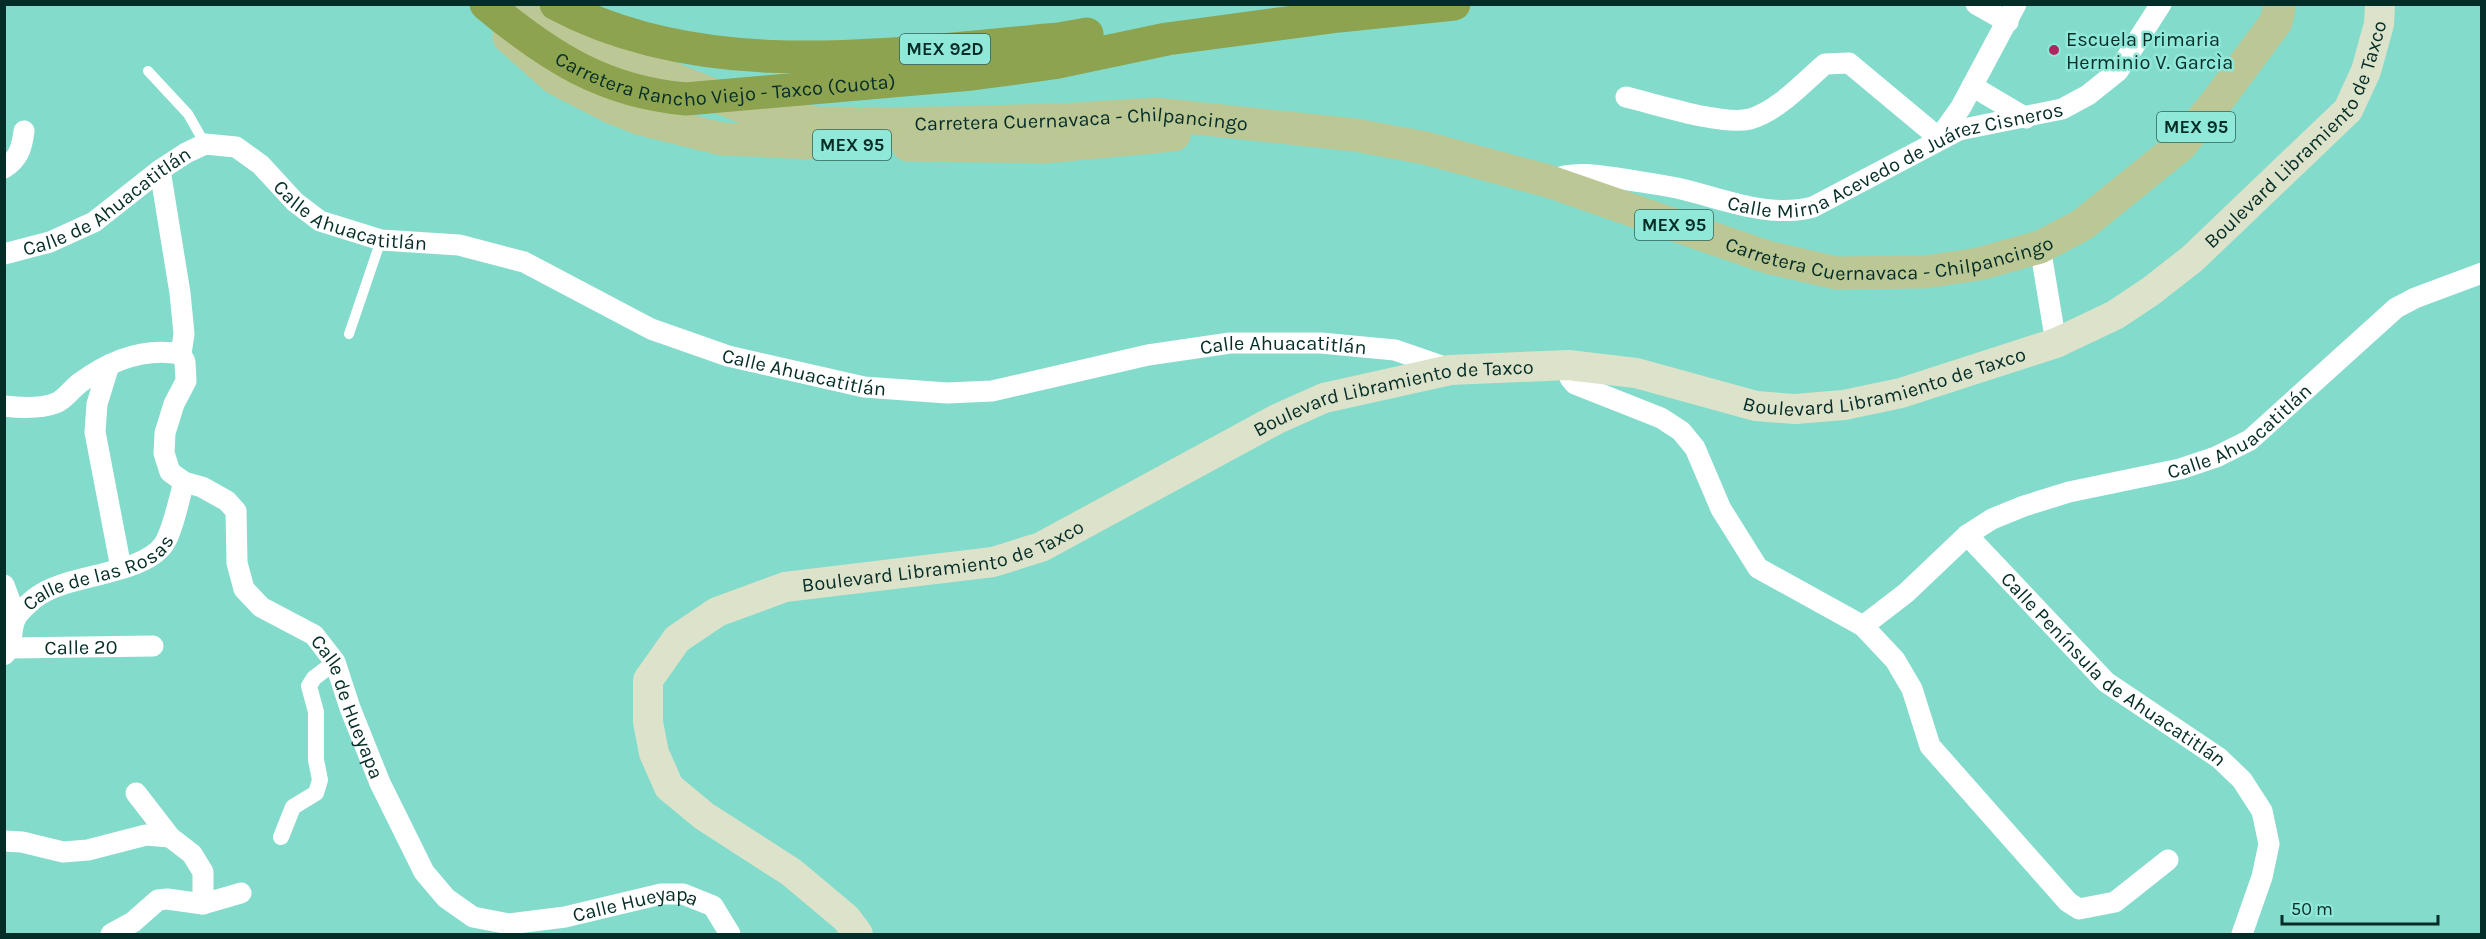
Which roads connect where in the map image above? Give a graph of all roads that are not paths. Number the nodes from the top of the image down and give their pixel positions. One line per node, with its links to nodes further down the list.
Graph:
1 (480, 4): 17 (main road, Carretera Cuernavaca - Chilpancingo / MEX 95)
2 (486, 4): 14 (highway, Carretera Rancho Viejo - Taxco (Cuota) / MEX 92D)
3 (522, 4): 14 (main road, MEX 95)
4 (556, 4): 11 (highway, Carretera Rancho Viejo - Taxco (Cuota) / MEX 92D)
5 (1454, 4): 11 (highway, Carretera Rancho Viejo - Taxco (Cuota) / MEX 92D)
6 (1976, 4): 10 (street)
7 (2161, 4): 16 (street, Calle Mirna Acevedo de Juárez Cisneros)
8 (2280, 4): 25 (main road, Carretera Cuernavaca - Chilpancingo / MEX 95)
9 (2380, 4): 29 (main road, Boulevard Libramiento de Taxco)
10 (2012, 14): 13 (street)
11 (1339, 16): 14 (highway, Carretera Rancho Viejo - Taxco (Cuota) / MEX 92D)
12 (148, 71): 20 (lane)
13 (1972, 86): 16 (street); 19 (street)
14 (720, 97): 17 (main road, Carretera Cuernavaca - Chilpancingo / MEX 95)
15 (1626, 97): 19 (street)
16 (2026, 118): 19 (street, Calle Mirna Acevedo de Juárez Cisneros)
17 (1265, 126): 23 (main road, Carretera Cuernavaca - Chilpancingo / MEX 95)
18 (24, 131): 21 (street)
19 (1939, 138): 23 (street, Calle Mirna Acevedo de Juárez Cisneros)
20 (205, 144): 22 (street, Calle de Ahuacatitlán); 24 (street, Calle Ahuacatitlán)
21 (4, 168)
22 (160, 170): 26 (street, Calle de Ahuacatitlán); 30 (street)
23 (1548, 181): 25 (main road, Carretera Cuernavaca - Chilpancingo / MEX 95)
24 (381, 240): 28 (lane); 33 (street, Calle Ahuacatitlán)
25 (2040, 247): 29 (street)
26 (4, 254)
27 (2481, 273): 36 (street, Calle Ahuacatitlán)
28 (349, 334)
29 (2056, 343): 32 (main road, Boulevard Libramiento de Taxco)
30 (181, 354): 31 (street); 35 (street)
31 (109, 365): 34 (street); 37 (street)
32 (1568, 365): 33 (main road, Boulevard Libramiento de Taxco); 40 (street)
33 (1450, 370): 54 (main road, Boulevard Libramiento de Taxco)
34 (4, 406)
35 (184, 482): 37 (street, Calle de las Rosas); 43 (street, Calle de Hueyapa)
36 (1967, 535): 40 (street); 55 (street, Calle Península de Ahuacatitlán)
37 (121, 568): 39 (street, Calle de las Rosas)
38 (4, 585): 39 (street)
39 (16, 617): 42 (street, Calle de las Rosas)
40 (1863, 626): 49 (street)
41 (153, 646): 42 (street, Calle 20)
42 (8, 651)
43 (335, 662): 45 (street, Calle de Hueyapa); 47 (street)
44 (136, 793): 46 (street)
45 (399, 817): 53 (street, Calle Hueyapa)
46 (170, 837): 48 (street); 51 (street)
47 (281, 837)
48 (4, 841)
49 (2168, 860)
50 (241, 894): 51 (street)
51 (203, 904): 52 (street)
52 (111, 934)
53 (730, 934)
54 (858, 934)
55 (2242, 934)

